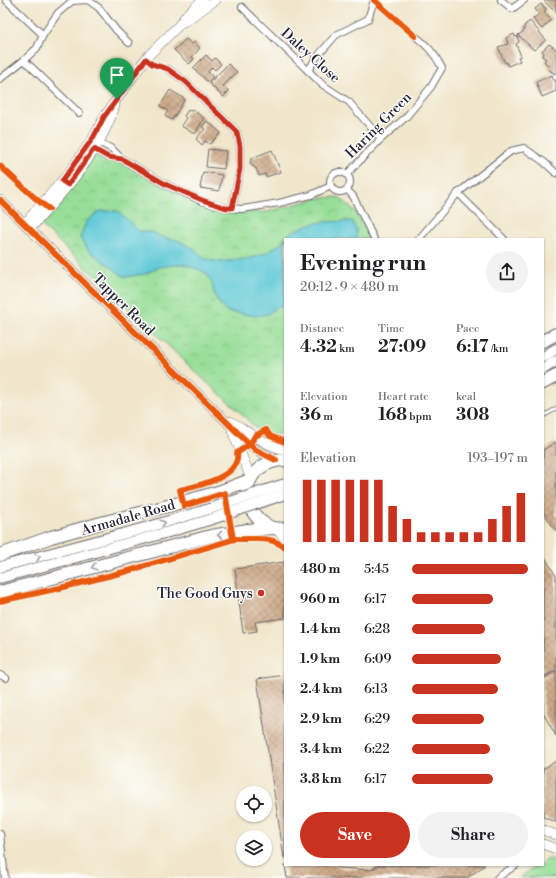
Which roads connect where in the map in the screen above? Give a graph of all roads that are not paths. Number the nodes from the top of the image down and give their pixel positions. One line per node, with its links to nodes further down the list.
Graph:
1 (6, 0): 9 (street)
2 (202, 0): 8 (street)
3 (214, 0): 8 (street)
4 (374, 0): 14 (street)
5 (501, 0): 6 (street)
6 (524, 0)
7 (242, 7): 14 (street, Daley Close)
8 (179, 25): 18 (street)
9 (43, 35): 11 (street); 12 (street)
10 (415, 36): 17 (street, Haring Green)
11 (129, 43)
12 (24, 60): 15 (street); 16 (street)
13 (168, 69): 25 (street)
14 (308, 71): 17 (street, Daley Close)
15 (0, 79)
16 (79, 113)
17 (381, 139): 20 (street, Haring Green)
18 (93, 144): 25 (street); 26 (street)
19 (556, 173): 23 (street)
20 (347, 174): 21 (street); 22 (street)
21 (331, 186): 22 (street); 25 (street)
22 (347, 190): 27 (street)
23 (458, 193): 28 (street); 29 (street)
24 (0, 200): 26 (street, Tapper Road)
25 (232, 208)
26 (28, 226): 39 (street, Tapper Road)
27 (374, 238)
28 (420, 238)
29 (503, 238)
30 (556, 334): 31 (highway)
31 (544, 340)
32 (556, 349): 33 (main road)
33 (544, 356)
34 (556, 361): 35 (main road)
35 (544, 368)
36 (556, 376): 37 (highway)
37 (544, 382)
38 (556, 408): 40 (lane)
39 (220, 415): 41 (street, Tapper Road); 42 (street)
40 (544, 415)
41 (229, 425): 43 (street, Tapper Road); 44 (street, Tapper Road)
42 (284, 450)
43 (280, 460): 44 (highway)
44 (250, 480): 48 (highway); 50 (highway)
45 (284, 484): 47 (main road, Armadale Road, bridge)
46 (284, 494): 47 (main road, Armadale Road, bridge)
47 (210, 514): 51 (main road, Armadale Road, one-way to 47); 52 (main road, Armadale Road)
48 (278, 528): 49 (street); 53 (highway, one-way to 53)
49 (284, 537)
50 (0, 555)
51 (0, 567)
52 (0, 578)
53 (0, 592)
54 (0, 675): 55 (street)
55 (6, 678)
56 (544, 830): 58 (street)
57 (0, 834): 61 (street)
58 (556, 835)
59 (544, 844): 60 (street)
60 (556, 849)
61 (1, 853): 63 (street)
62 (515, 866): 64 (street)
63 (5, 878)
64 (497, 878)

